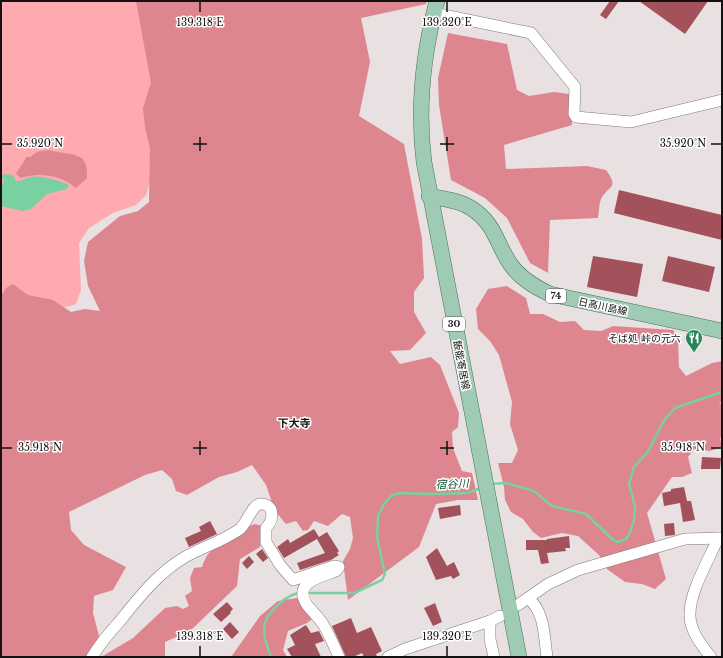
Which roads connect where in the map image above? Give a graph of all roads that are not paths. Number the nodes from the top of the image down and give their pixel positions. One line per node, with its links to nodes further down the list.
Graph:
1 (436, 7): 2 (street); 3 (main road, 飯能寄居線 / 30)
2 (722, 100)
3 (429, 196): 4 (main road, 日高川島線 / 74); 15 (main road, 飯能寄居線 / 30)
4 (722, 331)
5 (720, 538): 6 (street); 17 (street)
6 (528, 598): 7 (street); 16 (street)
7 (518, 604)
8 (500, 616): 9 (street)
9 (490, 621): 10 (street); 14 (street)
10 (406, 653): 13 (street)
11 (92, 657): 12 (street)
12 (339, 657)
13 (388, 657)
14 (494, 657)
15 (519, 657)
16 (547, 657)
17 (711, 657)

